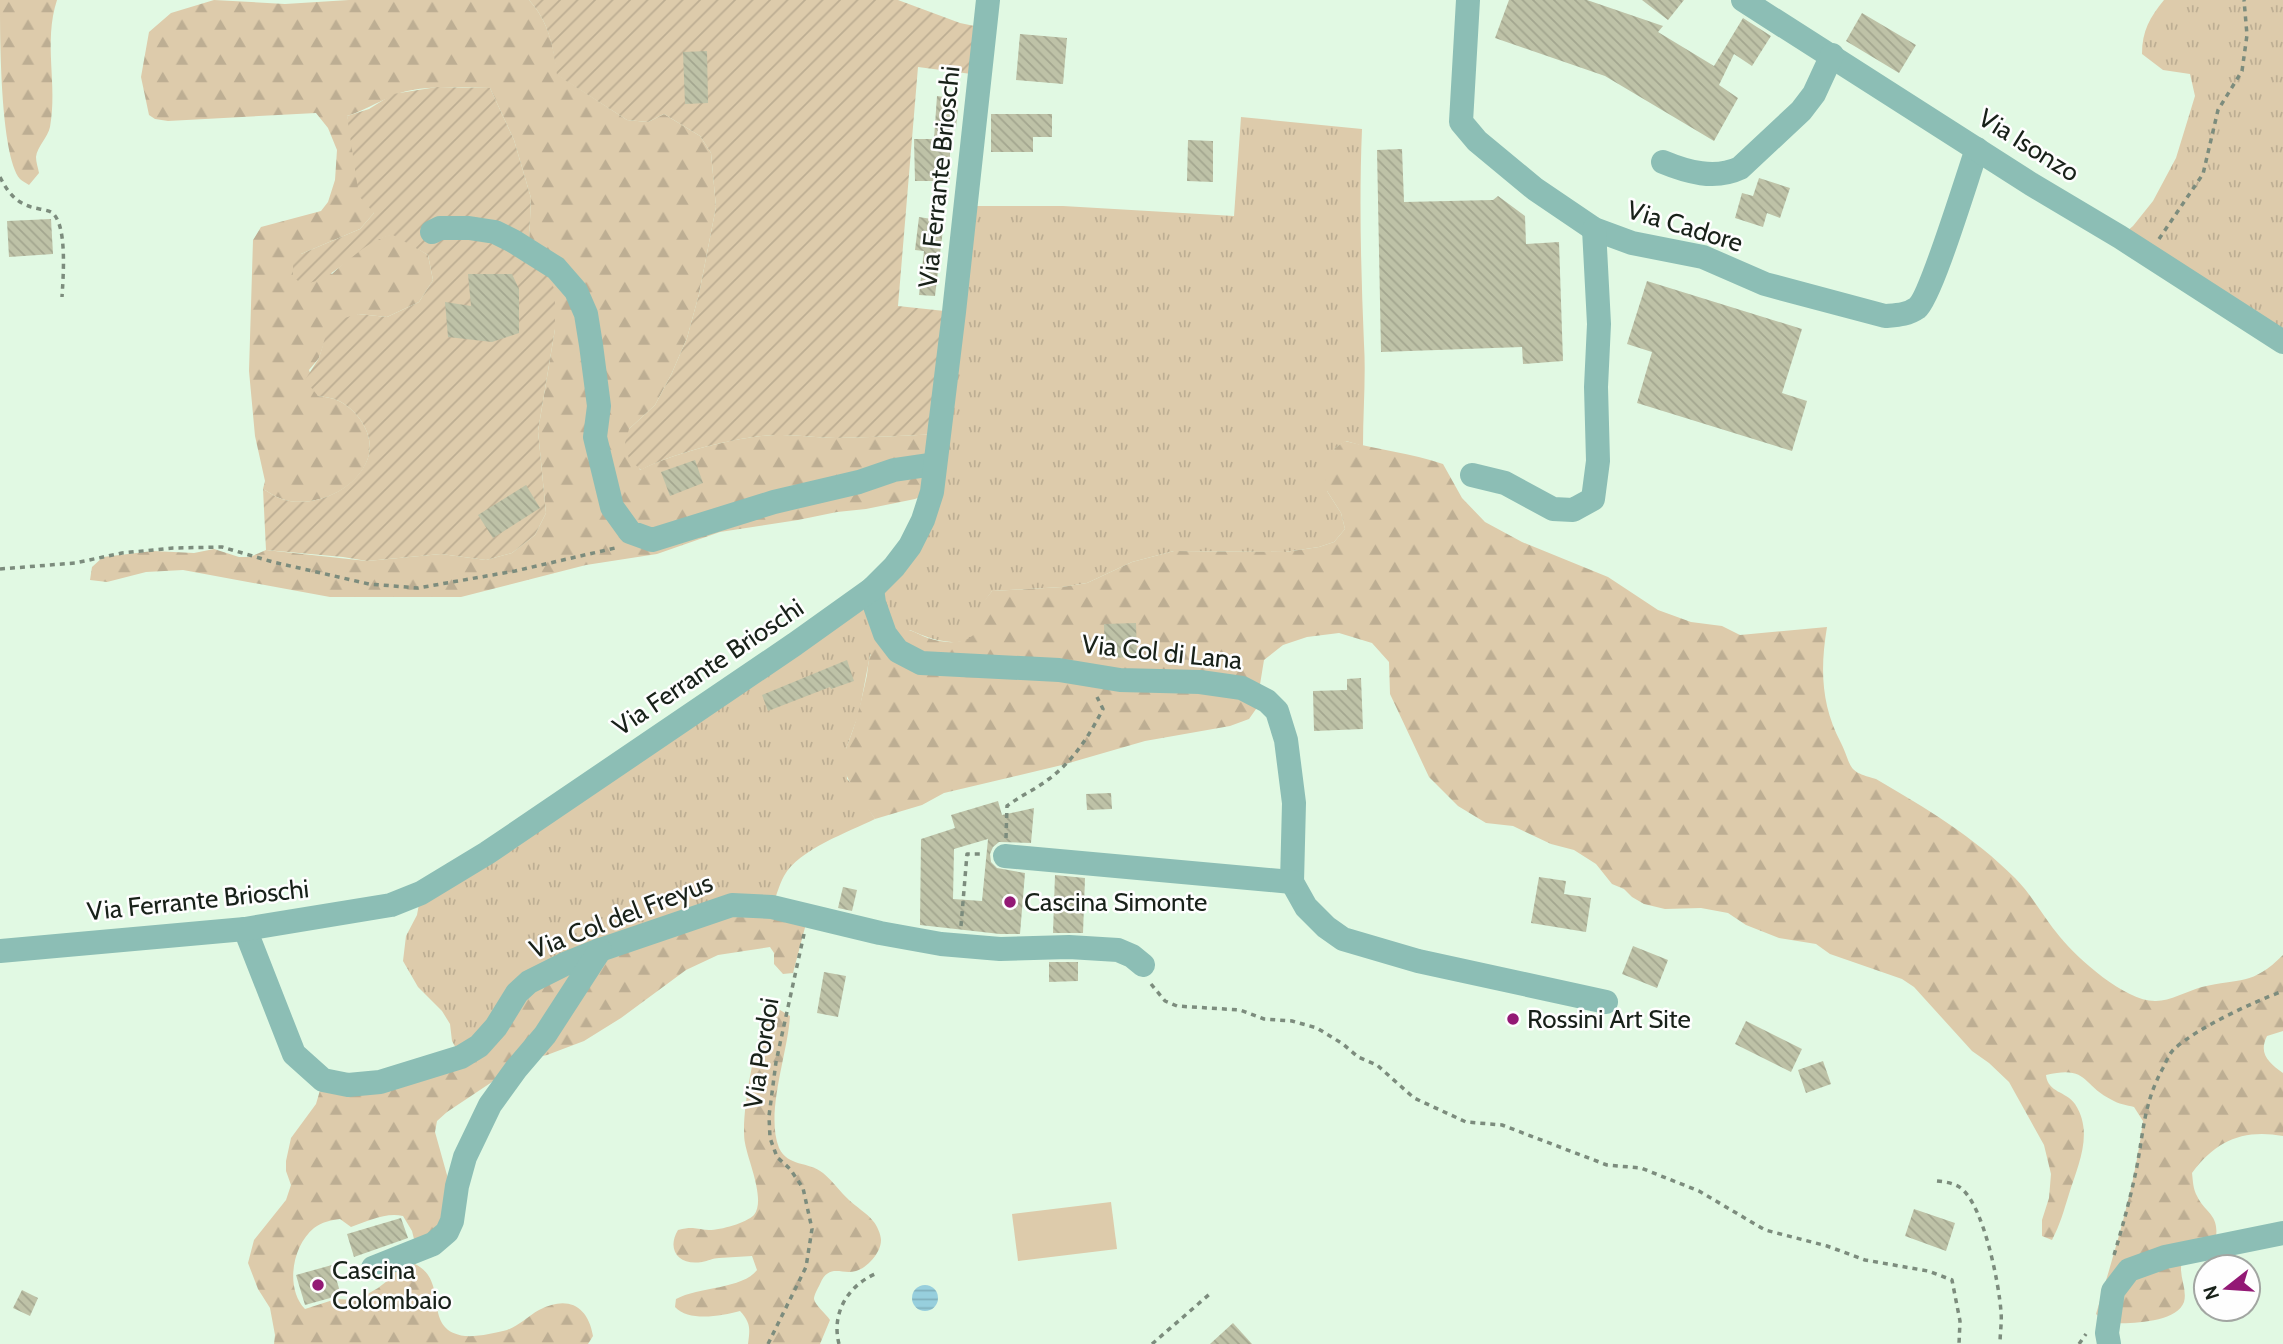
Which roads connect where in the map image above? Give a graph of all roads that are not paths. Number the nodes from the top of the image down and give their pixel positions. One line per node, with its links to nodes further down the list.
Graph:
1 (988, 0): 10 (street, Via Ferrante Brioschi)
2 (1468, 0): 7 (street, Via Cadore)
3 (1743, 0): 4 (street, Via Isonzo)
4 (1832, 55): 5 (street, Via Isonzo); 6 (street)
5 (1977, 149): 7 (street, Via Cadore); 9 (street, Via Isonzo)
6 (1663, 162)
7 (1594, 229): 11 (street)
8 (432, 232): 10 (street)
9 (2283, 342)
10 (935, 464): 12 (street, Via Ferrante Brioschi)
11 (1472, 475)
12 (872, 589): 14 (street, Via Col di Lana); 15 (street, Via Ferrante Brioschi)
13 (1005, 856): 14 (street)
14 (1292, 882): 19 (street)
15 (245, 929): 16 (street, Via Col del Freyus); 17 (street, Via Ferrante Brioschi)
16 (600, 950): 18 (street, Via Col del Freyus); 21 (street)
17 (0, 951)
18 (1143, 965)
19 (1606, 1002)
20 (2283, 1233): 22 (street)
21 (373, 1268)
22 (2109, 1344)

